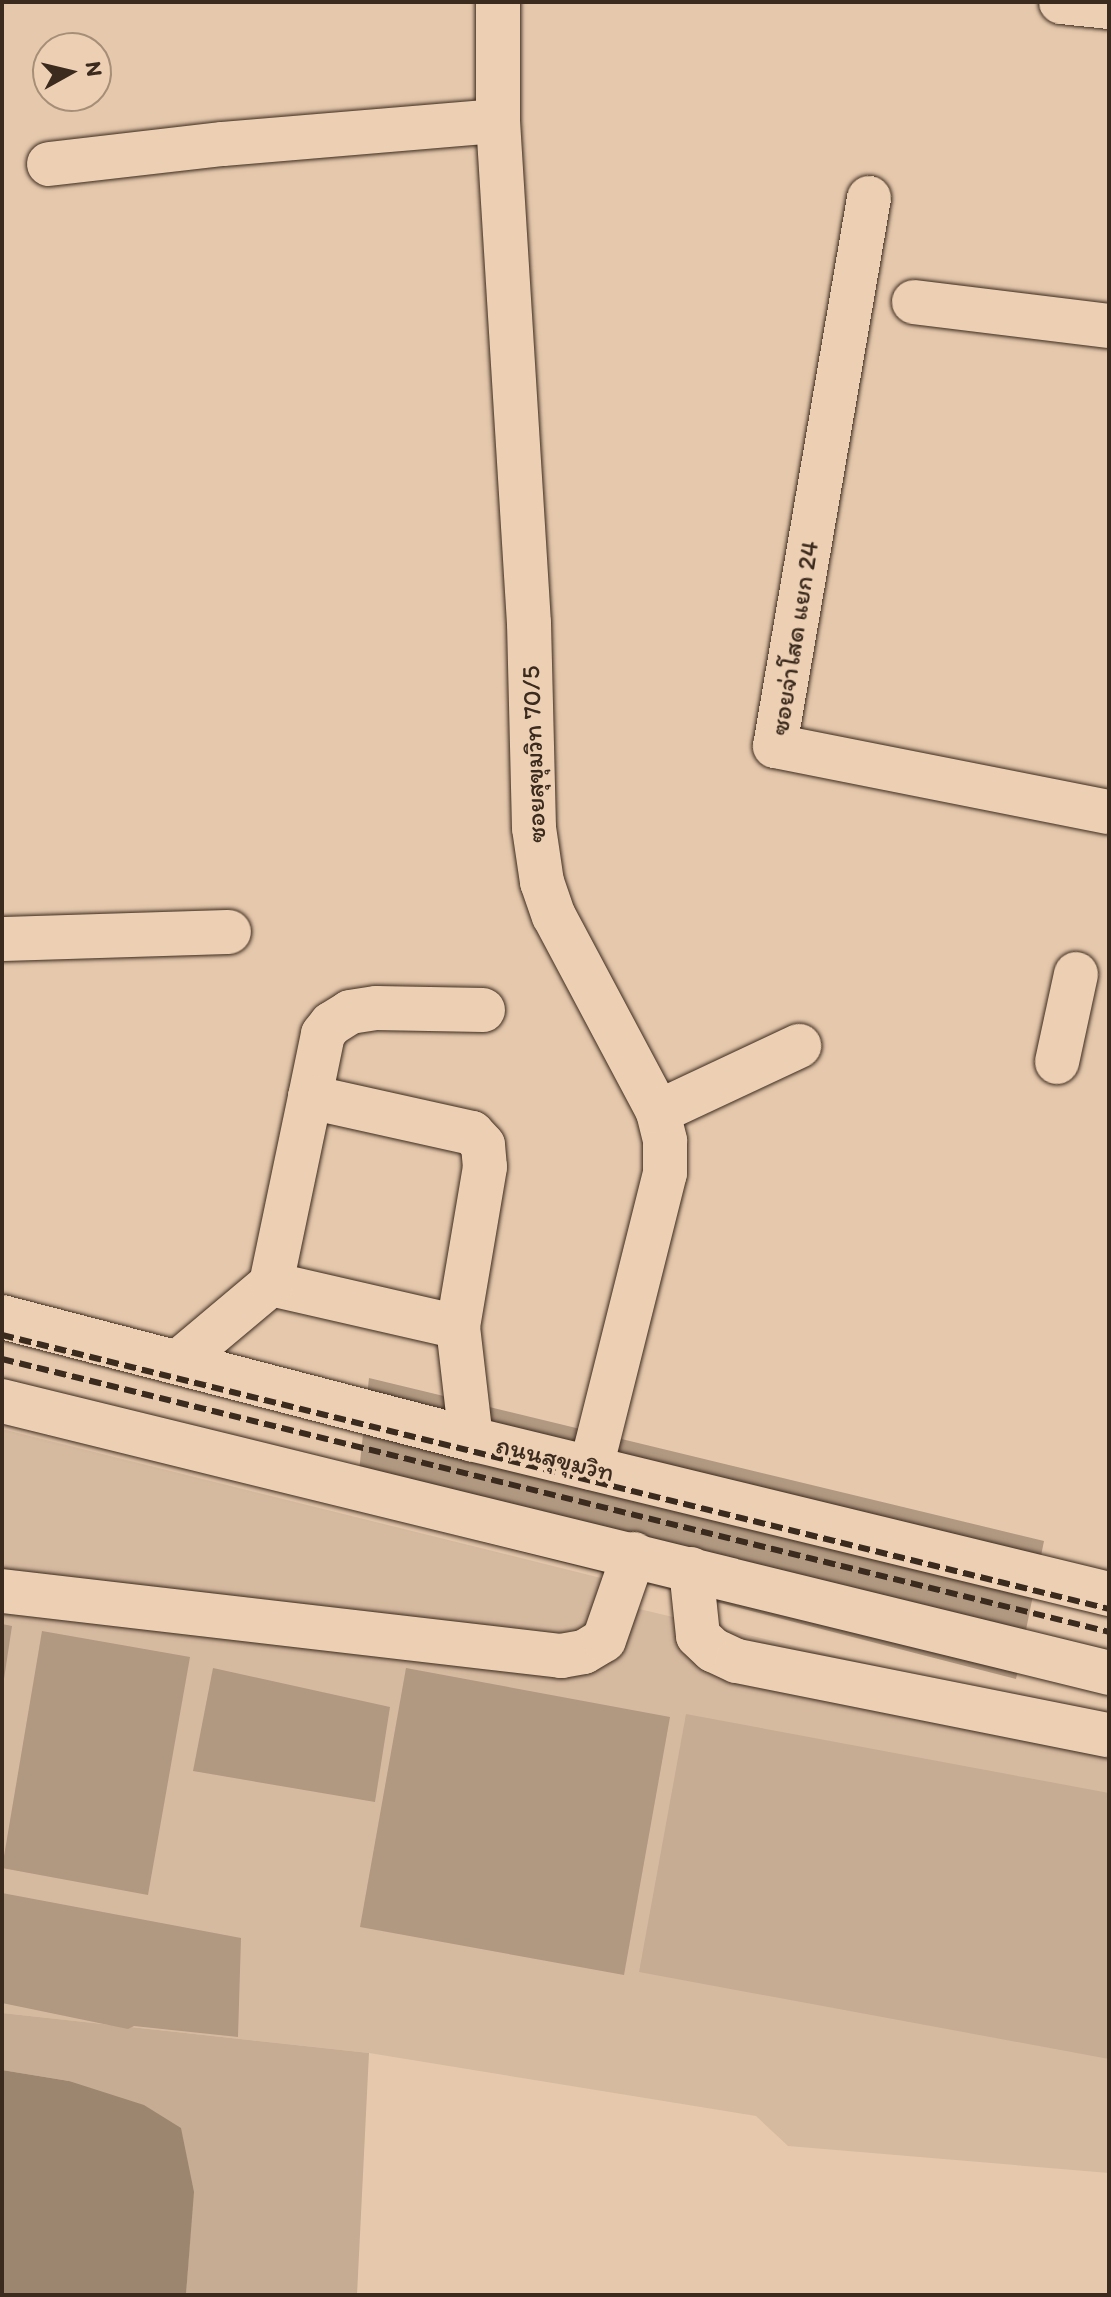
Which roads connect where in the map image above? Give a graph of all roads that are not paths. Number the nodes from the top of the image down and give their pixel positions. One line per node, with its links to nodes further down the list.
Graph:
1 (498, 2): 4 (main road, ซอยสุขุมวิท 70/5)
2 (1061, 2): 3 (main road)
3 (1109, 7)
4 (498, 121): 5 (main road); 17 (main road, ซอยสุขุมวิท 70/5)
5 (49, 164)
6 (869, 198): 9 (main road, ซอยจ่าโสด แยก 24)
7 (914, 302): 8 (main road)
8 (1109, 326)
9 (1109, 812)
10 (229, 932): 11 (main road)
11 (2, 939)
12 (1076, 974): 15 (main road)
13 (483, 1010): 16 (main road)
14 (799, 1046): 17 (main road)
15 (1057, 1062)
16 (310, 1097): 18 (main road); 20 (main road)
17 (658, 1112): 24 (main road, ซอยสุขุมวิท 70/5)
18 (271, 1284): 20 (main road); 21 (main road)
19 (2, 1317): 21 (main road, ถนนสุขุมวิท)
20 (458, 1327): 23 (main road)
21 (178, 1362): 23 (main road, ถนนสุขุมวิท)
22 (2, 1401): 25 (main road)
23 (471, 1439): 24 (main road, ถนนสุขุมวิท)
24 (591, 1468): 28 (main road, ถนนสุขุมวิท)
25 (634, 1554): 26 (main road); 27 (main road)
26 (691, 1569): 29 (main road); 30 (main road)
27 (2, 1591)
28 (1109, 1594)
29 (1109, 1673)
30 (1109, 1735)

